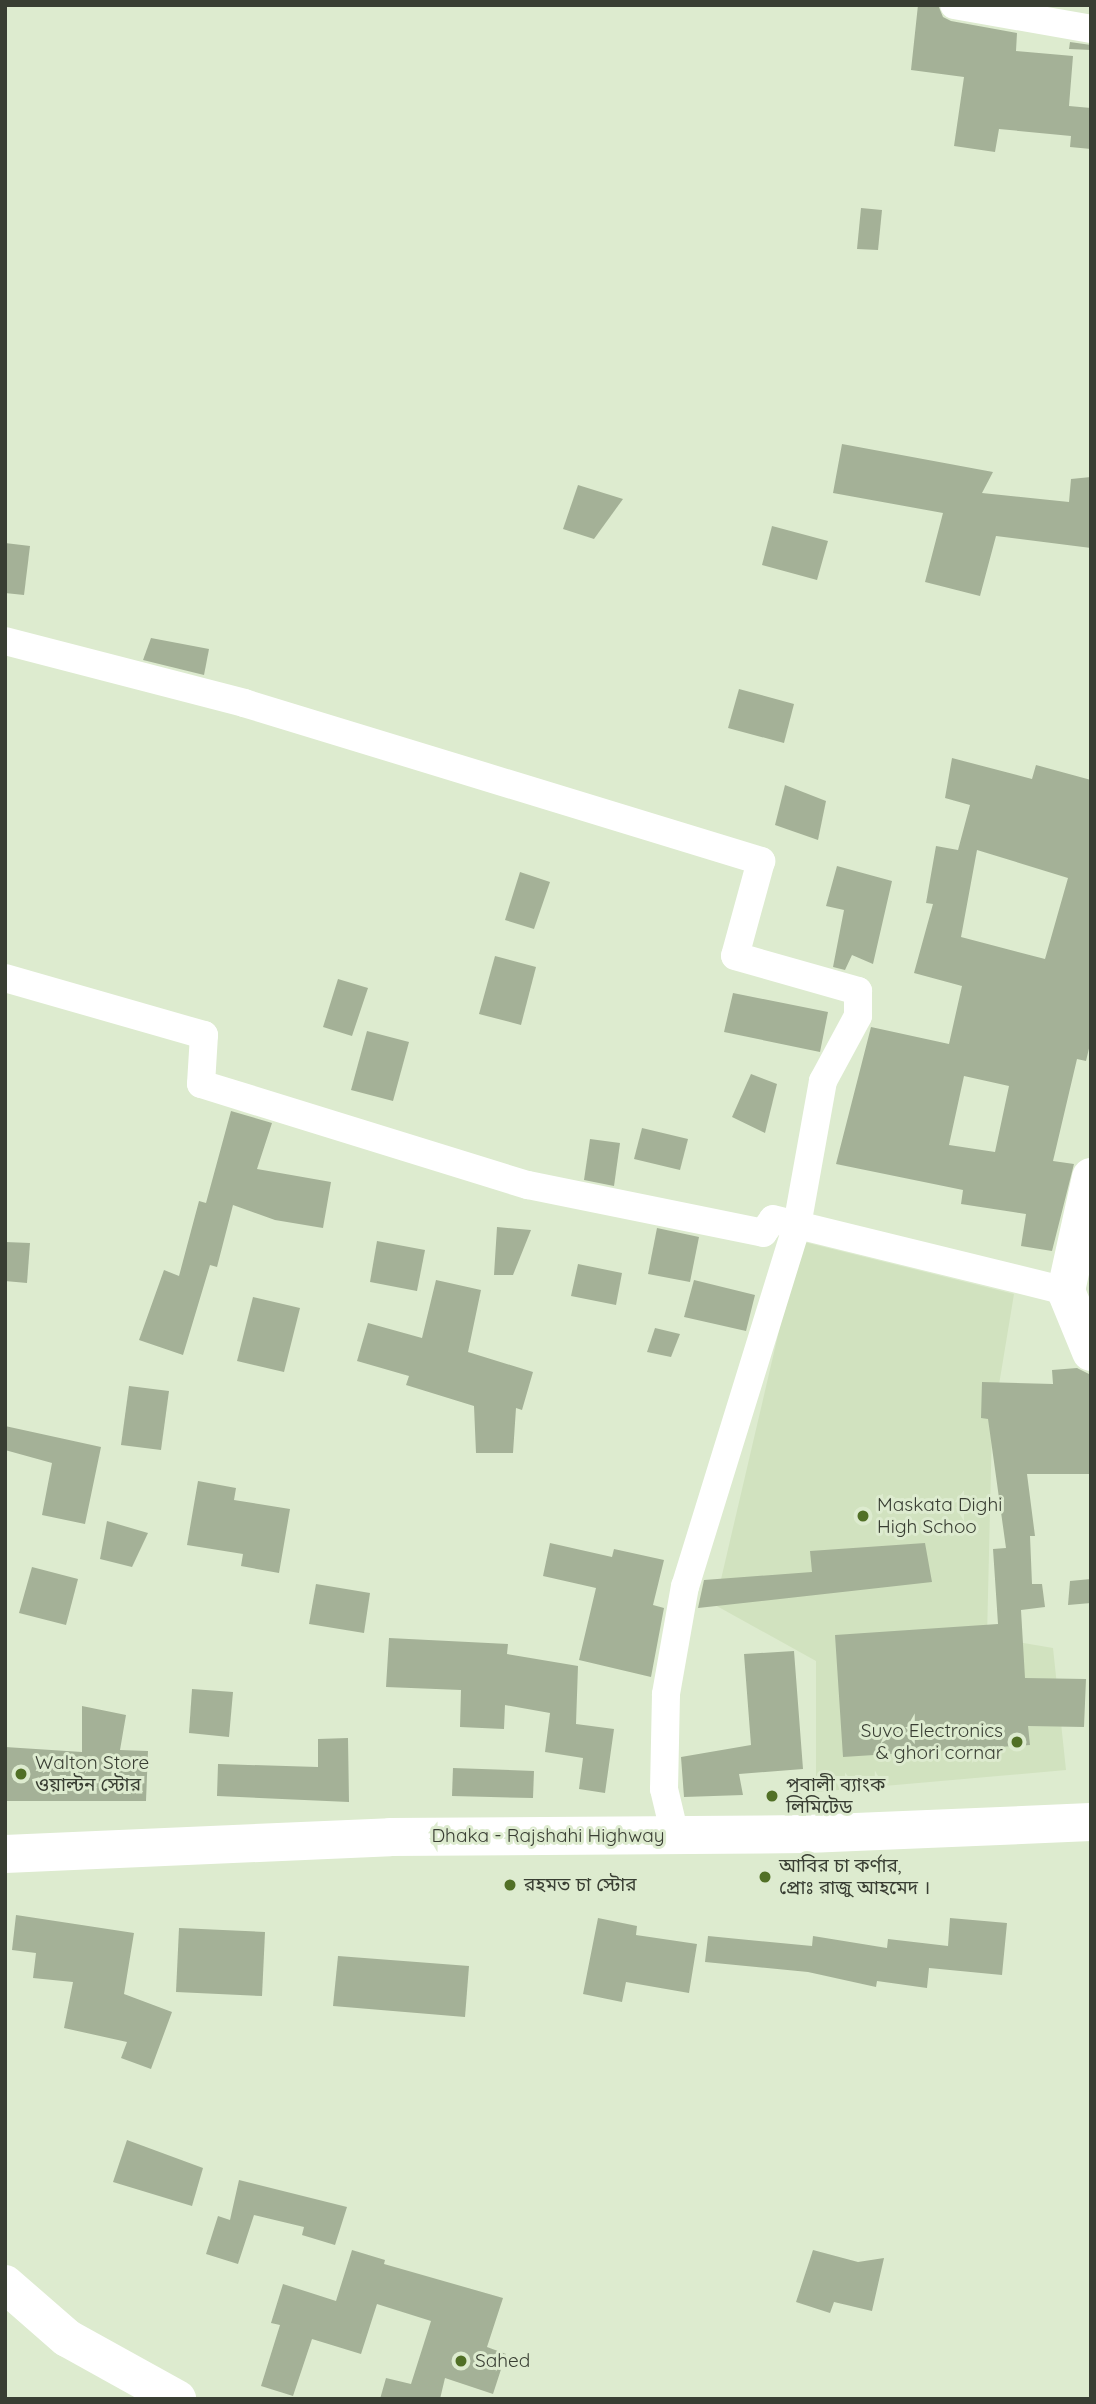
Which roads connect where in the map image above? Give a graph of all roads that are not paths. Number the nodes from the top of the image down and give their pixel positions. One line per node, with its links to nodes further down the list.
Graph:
1 (954, 5): 2 (street)
2 (1091, 29)
3 (5, 641): 6 (street)
4 (5, 978): 6 (street)
5 (1091, 1177): 7 (main road)
6 (797, 1225): 7 (street); 10 (street)
7 (1066, 1291): 8 (main road)
8 (1091, 1352)
9 (1091, 1822): 10 (main road, Dhaka - Rajshahi Highway)
10 (676, 1835): 11 (main road, Dhaka - Rajshahi Highway)
11 (5, 1854)
12 (5, 2284): 13 (main road)
13 (177, 2399)

